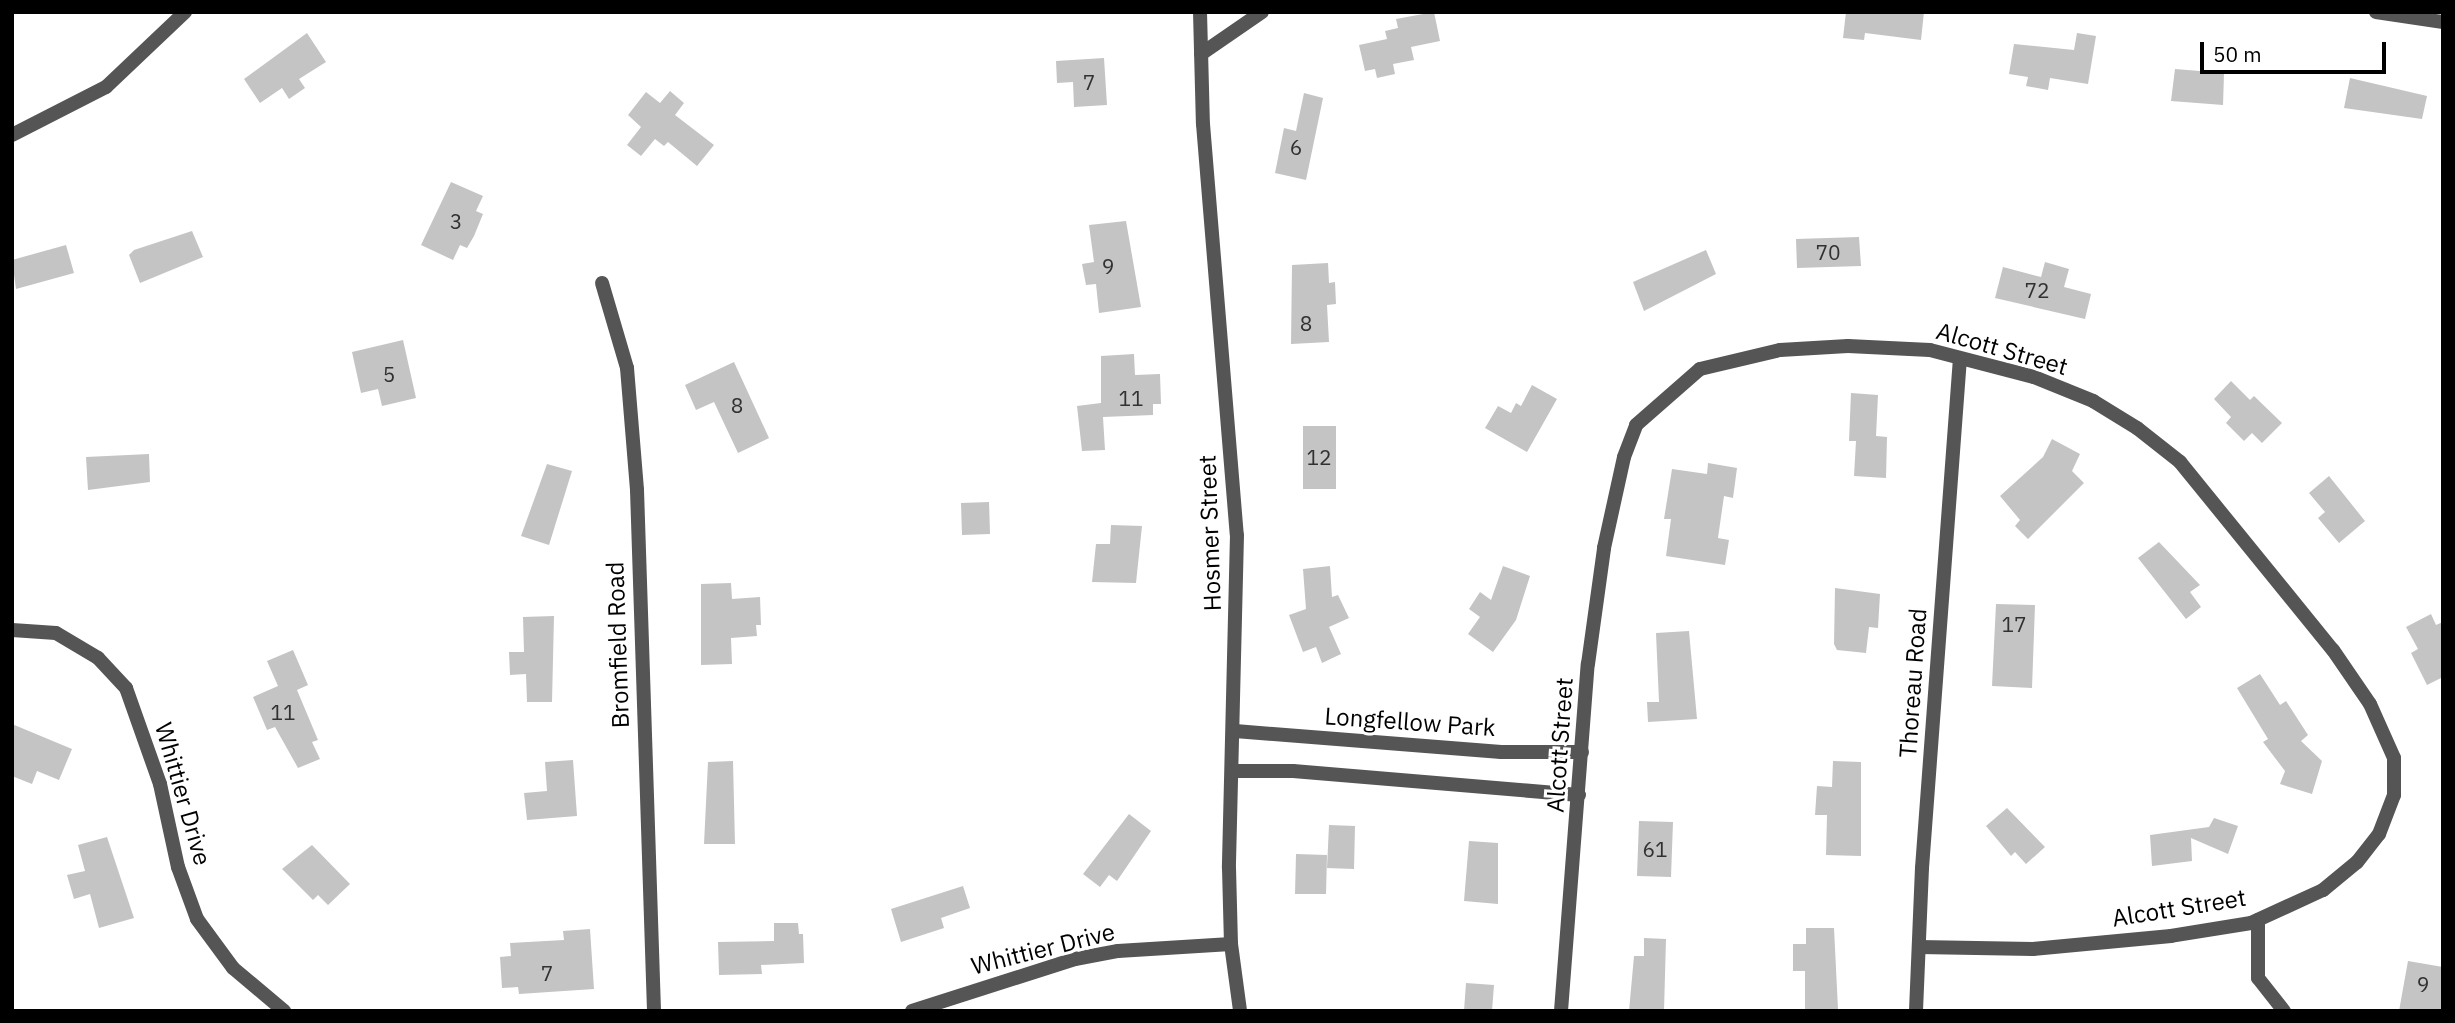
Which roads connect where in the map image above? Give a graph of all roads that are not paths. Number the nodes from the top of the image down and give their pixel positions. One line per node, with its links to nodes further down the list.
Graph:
1 (185, 12): 7 (street)
2 (1200, 12): 6 (street, Hosmer Street)
3 (1262, 12): 6 (street)
4 (2376, 12): 5 (street)
5 (2443, 22)
6 (1201, 54): 11 (street, Hosmer Street)
7 (12, 135)
8 (602, 283): 19 (street, Bromfield Road)
9 (1960, 358): 12 (street, Alcott Street); 15 (street, Alcott Street); 17 (street, Thoreau Road)
10 (12, 630): 18 (street, Whittier Drive)
11 (1235, 731): 12 (street, Longfellow Park); 13 (street, Hosmer Street)
12 (1582, 752): 14 (street, Alcott Street)
13 (1233, 771): 14 (street); 16 (street, Hosmer Street)
14 (1579, 795): 22 (street, Alcott Street)
15 (2258, 920): 17 (street, Alcott Street); 24 (street)
16 (1231, 944): 20 (street, Whittier Drive); 21 (street, Hosmer Street)
17 (1919, 947): 23 (street, Thoreau Road)
18 (284, 1011)
19 (654, 1011)
20 (912, 1011)
21 (1240, 1011)
22 (1560, 1011)
23 (1916, 1011)
24 (2284, 1011)

